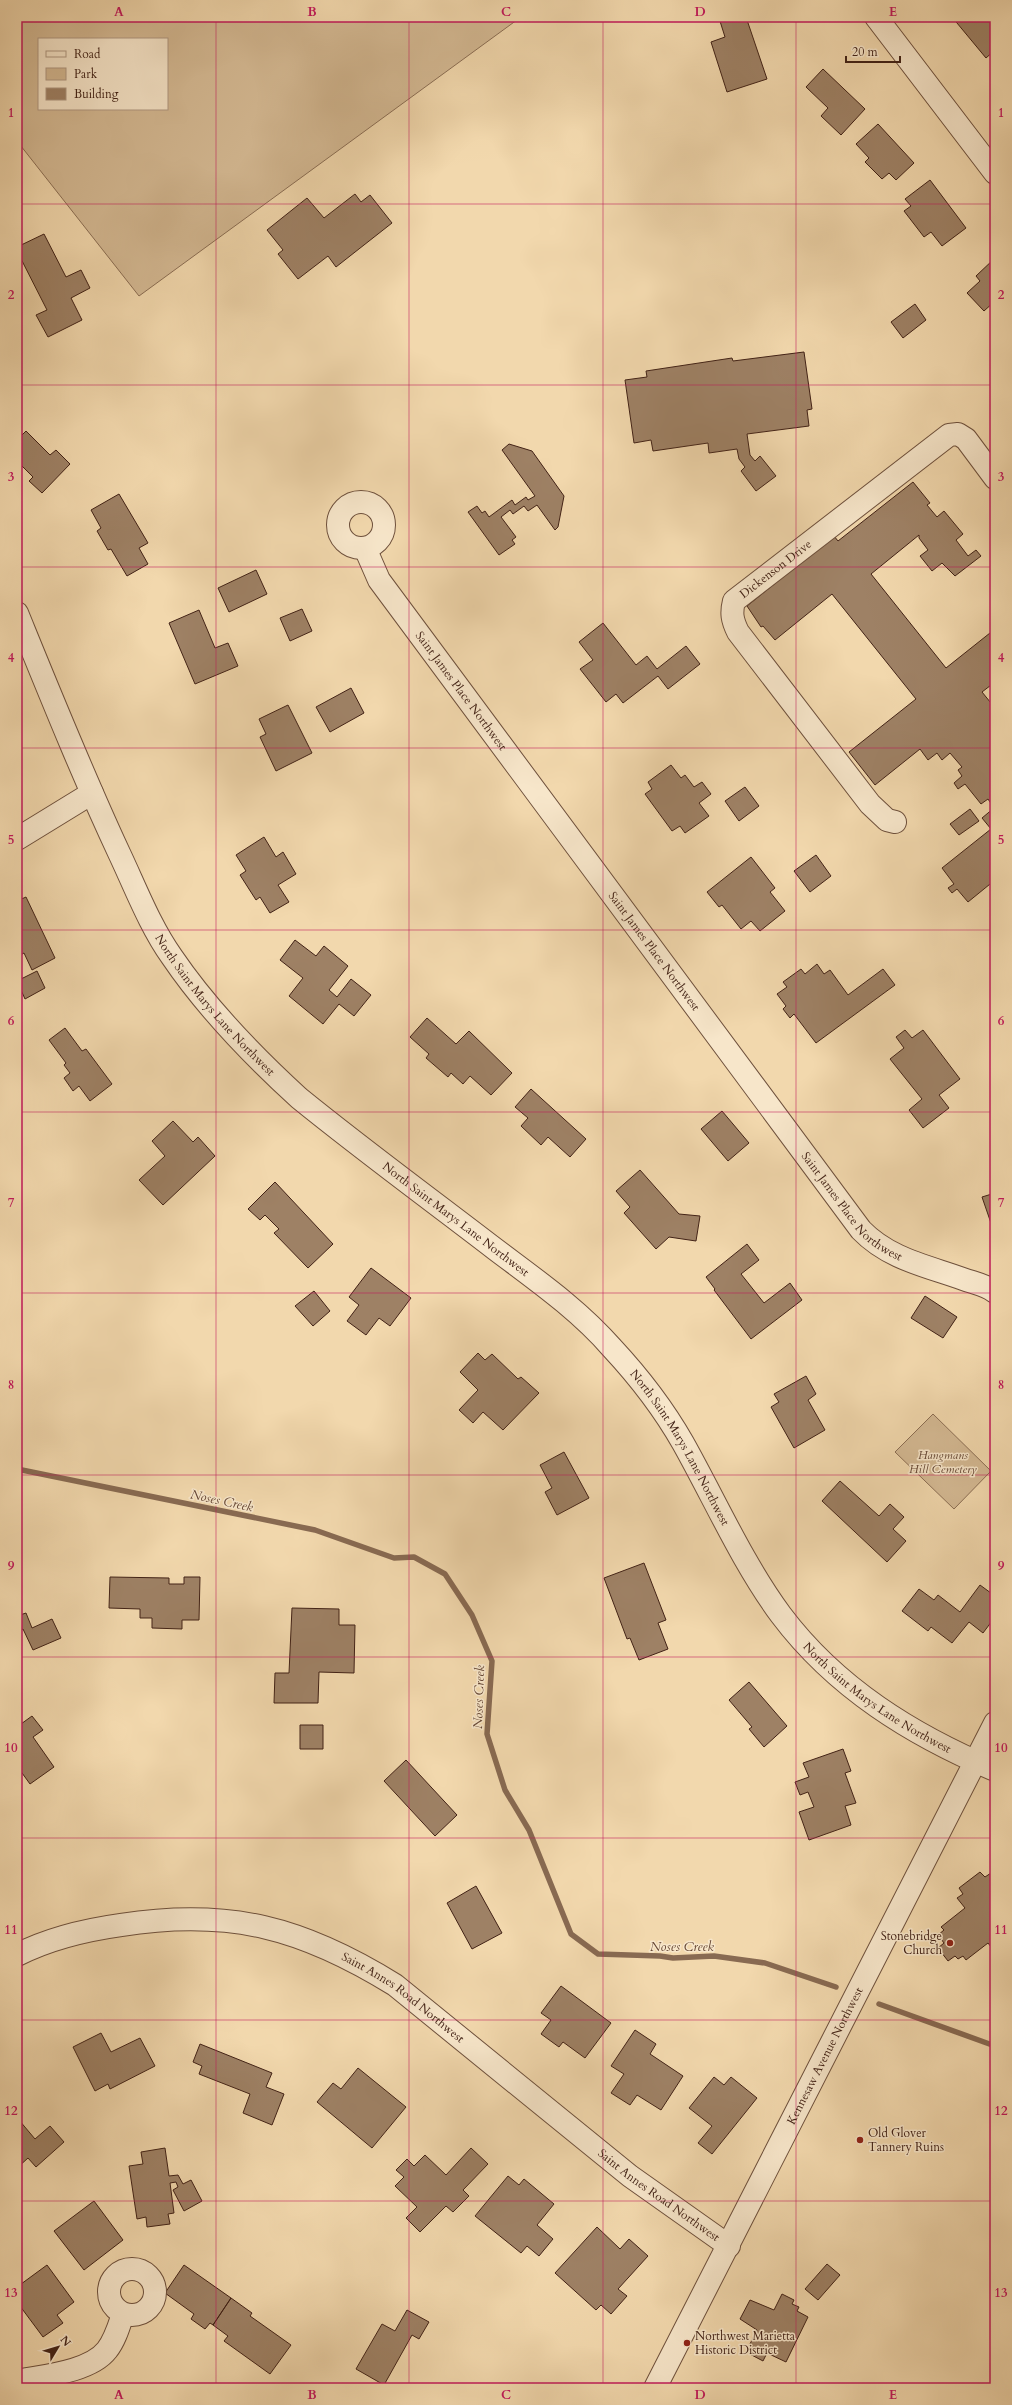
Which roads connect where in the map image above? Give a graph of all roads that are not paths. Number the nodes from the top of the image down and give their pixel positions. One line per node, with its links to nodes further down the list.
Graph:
1 (876, 17): 2 (street)
2 (995, 173)
3 (995, 478): 7 (street, Dickenson Drive)
4 (365, 548): 9 (street, Saint James Place Northwest)
5 (17, 613): 6 (street, North Saint Marys Lane Northwest)
6 (92, 793): 8 (street); 11 (street, North Saint Marys Lane Northwest)
7 (896, 822)
8 (17, 839)
9 (995, 1292)
10 (995, 1723): 11 (street, Kennesaw Avenue Northwest)
11 (985, 1766): 13 (street, Kennesaw Avenue Northwest)
12 (20, 1948): 13 (street, Saint Annes Road Northwest)
13 (729, 2246): 16 (street, Kennesaw Avenue Northwest)
14 (123, 2314): 15 (street)
15 (17, 2381)
16 (655, 2388)

